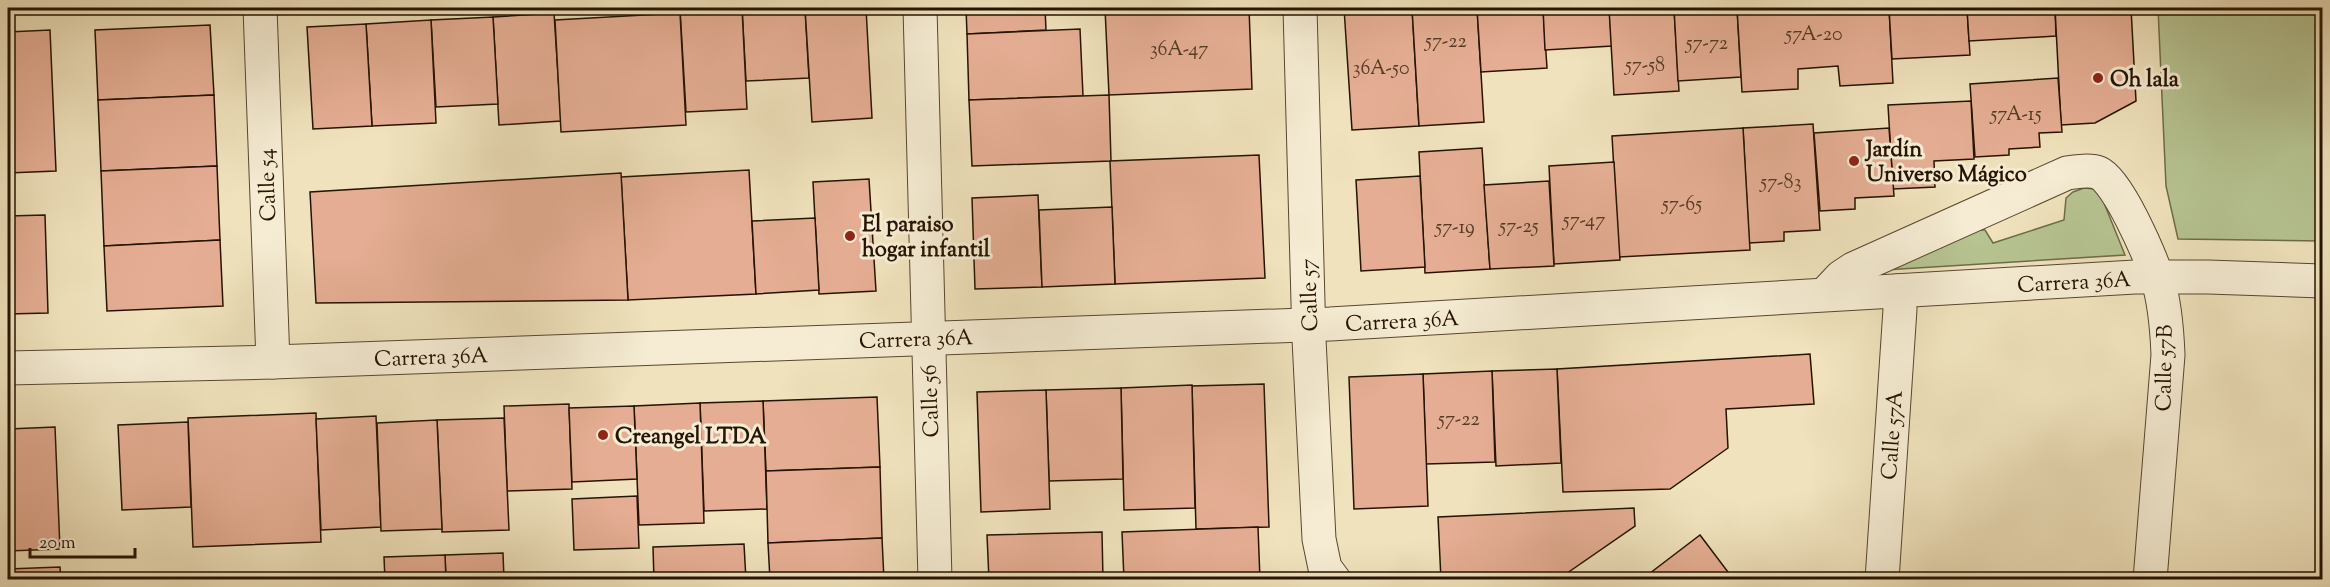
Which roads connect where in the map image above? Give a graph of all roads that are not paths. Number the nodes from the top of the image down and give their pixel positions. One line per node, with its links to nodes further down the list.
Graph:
1 (260, 8): 10 (street, Calle 54)
2 (920, 8): 9 (street, Calle 56)
3 (1300, 8): 8 (street, Calle 57)
4 (2157, 276): 5 (street, Carrera 36A); 6 (street, Carrera 36A); 7 (street, Calle 57B); 15 (street, Calle 57B)
5 (2322, 281)
6 (1898, 291): 7 (street, Carrera 36A); 14 (street, Calle 57A)
7 (1825, 294): 8 (street, Carrera 36A)
8 (1309, 325): 9 (street, Carrera 36A); 13 (street, Calle 57)
9 (927, 338): 10 (street, Carrera 36A); 12 (street, Calle 56)
10 (273, 362): 11 (street, Carrera 36A)
11 (8, 368)
12 (935, 579)
13 (1334, 579)
14 (1882, 579)
15 (2150, 579)

